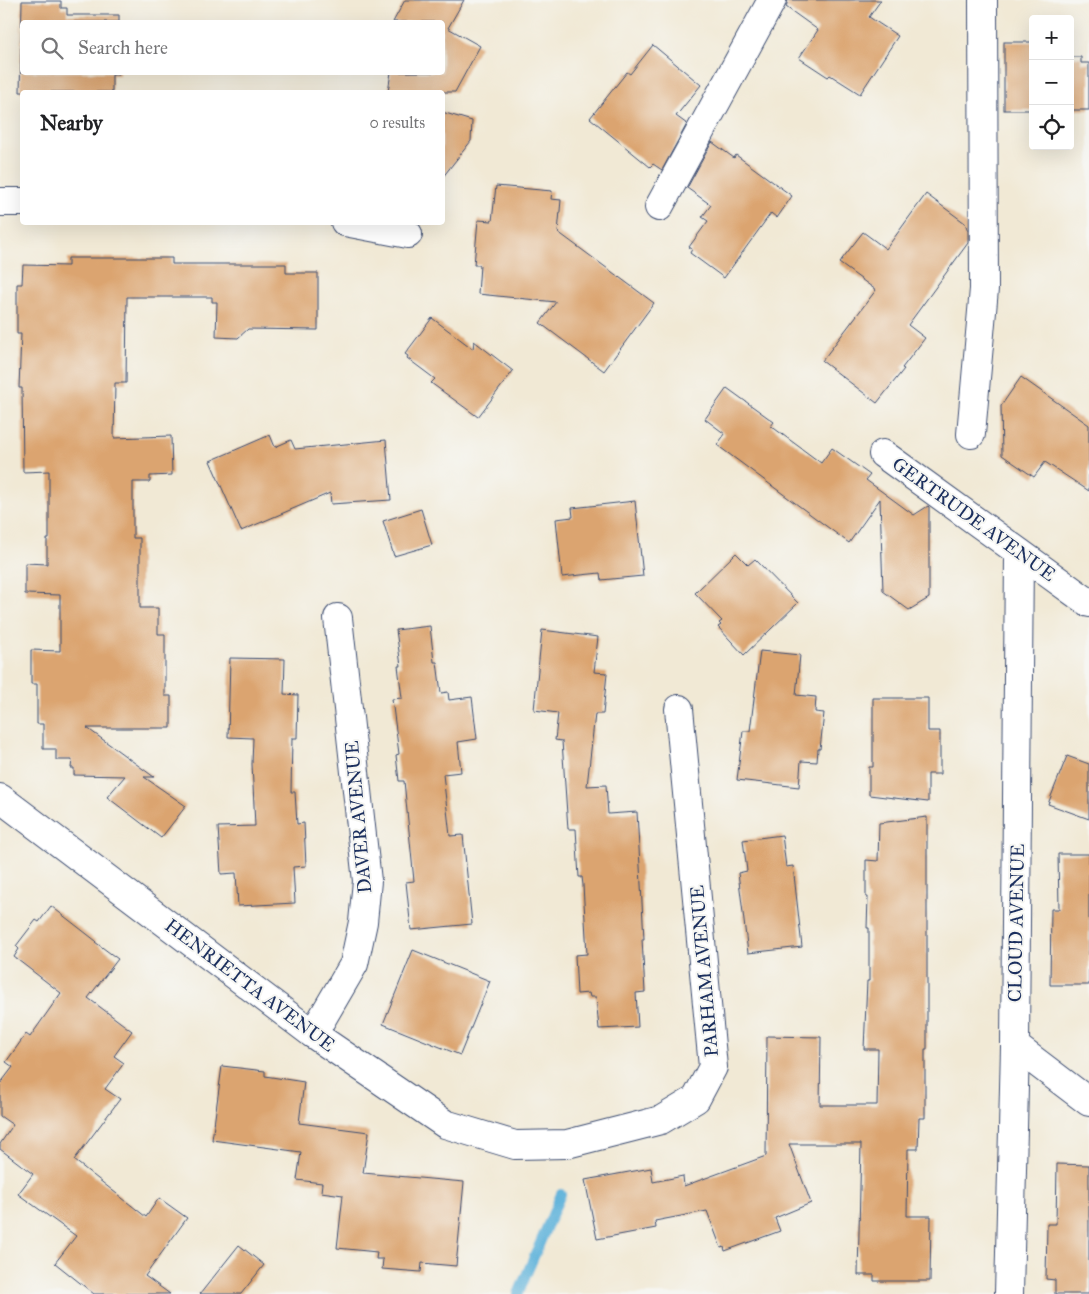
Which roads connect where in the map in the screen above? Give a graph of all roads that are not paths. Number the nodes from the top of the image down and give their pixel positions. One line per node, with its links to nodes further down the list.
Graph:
1 (772, 0): 5 (street)
2 (983, 0): 8 (street)
3 (0, 202): 4 (street)
4 (20, 202)
5 (660, 207)
6 (361, 225): 7 (street)
7 (408, 234)
8 (971, 434)
9 (883, 454): 10 (street, GERTRUDE AVENUE)
10 (1019, 553): 11 (street, GERTRUDE AVENUE); 16 (street, CLOUD AVENUE)
11 (1089, 603)
12 (338, 618): 15 (street, DAVER AVENUE)
13 (679, 709): 18 (street, PARHAM AVENUE)
14 (0, 798): 15 (street, HENRIETTA AVENUE)
15 (313, 1034): 18 (street, HENRIETTA AVENUE)
16 (1015, 1046): 17 (street); 19 (street, CLOUD AVENUE)
17 (1089, 1102)
18 (515, 1145)
19 (1009, 1294)

